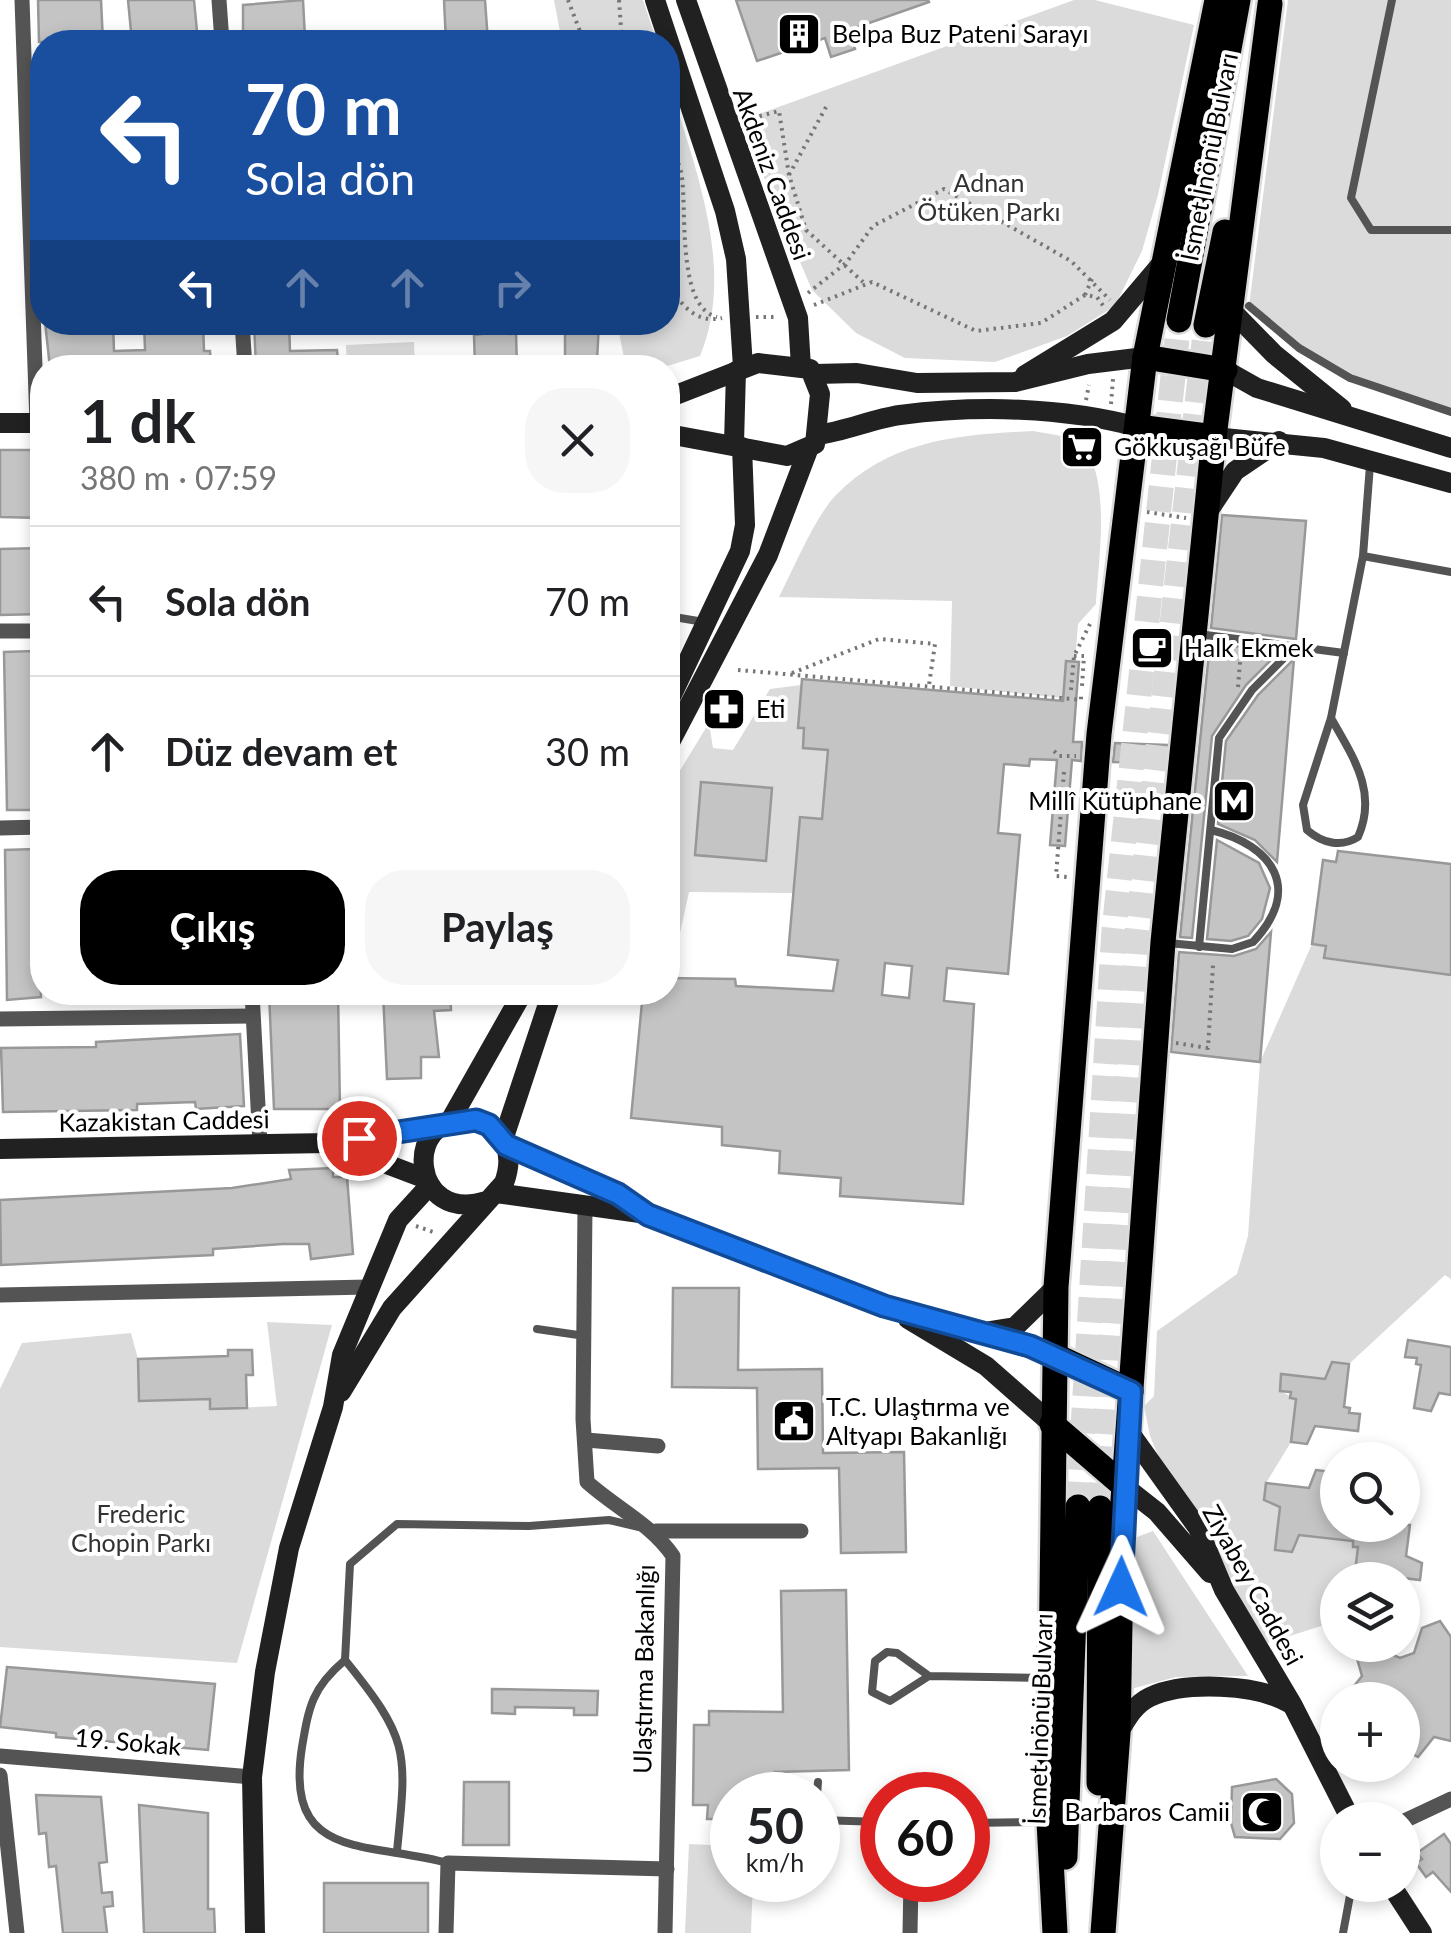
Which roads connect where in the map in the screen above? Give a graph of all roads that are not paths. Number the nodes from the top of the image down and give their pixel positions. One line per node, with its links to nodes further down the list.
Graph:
1 (22, 0): 12 (street)
2 (219, 0): 9 (street)
3 (655, 0): 10 (main road, Akdeniz Caddesi)
4 (686, 0): 20 (main road, Akdeniz Caddesi)
5 (1217, 0): 14 (main road)
6 (1238, 0): 16 (main road, İsmet İnönü Bulvarı)
7 (1392, 0): 13 (lane)
8 (1270, 2): 15 (main road); 17 (main road, İsmet İnönü Bulvarı)
9 (221, 30)
10 (665, 30)
11 (680, 74): 19 (main road, Akdeniz Caddesi)
12 (30, 188)
13 (1451, 230)
14 (1164, 262): 18 (main road); 22 (main road)
15 (1239, 307): 21 (main road); 24 (lane); 25 (main road)
16 (1179, 320)
17 (1206, 325)
18 (1145, 357): 21 (main road); 22 (main road); 28 (main road)
19 (739, 369): 20 (main road); 23 (main road); 33 (main road)
20 (808, 370): 22 (main road); 32 (main road)
21 (1225, 370): 25 (main road); 30 (main road)
22 (1015, 382)
23 (680, 393)
24 (1451, 412)
25 (1351, 416): 34 (main road)
26 (0, 423): 27 (main road)
27 (30, 423)
28 (1138, 427): 30 (main road); 32 (main road); 70 (main road)
29 (680, 436): 33 (main road)
30 (1214, 438): 31 (main road); 37 (main road)
31 (1279, 440): 35 (main road); 37 (main road)
32 (813, 443): 33 (main road); 49 (main road)
33 (738, 445): 41 (main road)
34 (1451, 448)
35 (1370, 458): 36 (main road); 38 (lane)
36 (1451, 483)
37 (1196, 517): 44 (main road)
38 (1363, 556): 39 (lane); 46 (lane)
39 (1451, 572)
40 (680, 618): 41 (lane)
41 (708, 623): 47 (main road)
42 (0, 631): 43 (street)
43 (30, 631)
44 (1194, 634): 45 (lane); 53 (main road)
45 (1296, 646): 46 (lane); 52 (lane)
46 (1344, 652): 48 (lane)
47 (680, 679)
48 (1331, 718): 48 (lane)
49 (680, 723)
50 (30, 827): 51 (street)
51 (0, 828)
52 (1211, 830): 54 (lane); 54 (lane)
53 (1162, 942): 54 (lane); 77 (main road)
54 (1199, 948)
55 (252, 1005): 58 (street)
56 (515, 1005): 60 (main road)
57 (548, 1005): 62 (main road)
58 (252, 1016): 59 (street); 63 (street)
59 (0, 1019)
60 (444, 1125): 61 (main road, Kazakistan Caddesi); 62 (main road); 65 (main road)
61 (330, 1142): 63 (main road, Kazakistan Caddesi); 65 (main road)
62 (504, 1143): 66 (main road); 68 (main road)
63 (260, 1144): 64 (main road, Kazakistan Caddesi)
64 (0, 1149)
65 (428, 1182): 66 (main road); 69 (main road)
66 (491, 1197): 67 (main road); 78 (main road)
67 (584, 1206): 68 (main road); 75 (street, Ulaştırma Bakanlığı)
68 (648, 1215): 72 (main road)
69 (368, 1287): 71 (street); 78 (main road)
70 (1056, 1287): 74 (main road); 76 (main road)
71 (0, 1295)
72 (884, 1306): 74 (main road); 79 (main road)
73 (536, 1330): 75 (lane)
74 (981, 1332): 76 (main road)
75 (586, 1336): 81 (street, Ulaştırma Bakanlığı)
76 (1056, 1356): 77 (main road); 79 (main road)
77 (1131, 1392): 80 (main road)
78 (332, 1407): 94 (main road)
79 (1052, 1424): 83 (main road); 89 (main road)
80 (1130, 1433): 83 (main road); 86 (main road, Ziyabey Caddesi)
81 (586, 1440): 82 (street); 84 (street, Ulaştırma Bakanlığı)
82 (658, 1446)
83 (1124, 1486): 86 (main road); 91 (main road)
84 (656, 1531): 85 (street); 87 (lane); 102 (street, Ulaştırma Bakanlığı)
85 (801, 1531)
86 (1224, 1590): 90 (main road, Ziyabey Caddesi)
87 (345, 1660): 100 (lane); 100 (lane)
88 (930, 1676): 88 (lane); 89 (lane)
89 (1052, 1678): 98 (main road)
90 (1292, 1704): 91 (main road); 96 (main road, Ziyabey Caddesi)
91 (1118, 1733): 114 (main road)
92 (0, 1756): 94 (street, 19. Sokak)
93 (0, 1775): 107 (street)
94 (252, 1777): 108 (main road)
95 (1451, 1799): 97 (street)
96 (1342, 1802)
97 (1420, 1814)
98 (1049, 1822): 99 (lane); 112 (main road)
99 (990, 1823)
100 (397, 1851): 101 (lane)
101 (448, 1864): 102 (street); 109 (street)
102 (666, 1868): 110 (street, Ulaştırma Bakanlığı)
103 (911, 1902): 111 (street)
104 (1349, 1902): 106 (lane)
105 (1401, 1902): 117 (main road)
106 (1346, 1918): 115 (lane); 116 (lane)
107 (18, 1933)
108 (256, 1933)
109 (446, 1933)
110 (665, 1933)
111 (910, 1933)
112 (1054, 1933)
113 (1062, 1933): 114 (main road, İsmet İnönü Bulvarı)
114 (1101, 1933)
115 (1343, 1933)
116 (1352, 1933)
117 (1422, 1933)

